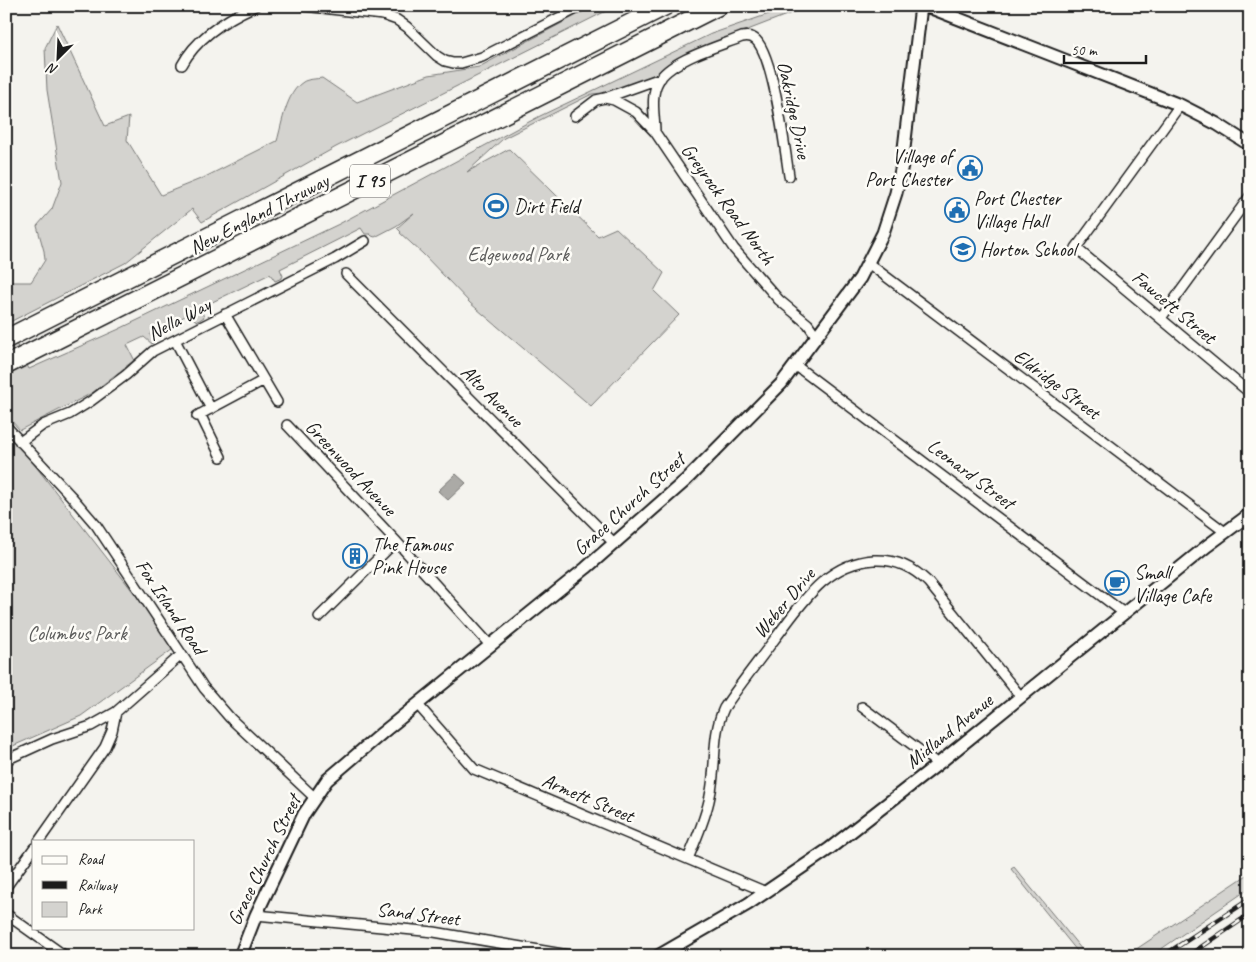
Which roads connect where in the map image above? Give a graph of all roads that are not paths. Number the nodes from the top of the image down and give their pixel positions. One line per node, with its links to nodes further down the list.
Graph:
1 (255, 6): 8 (street)
2 (304, 6): 3 (street)
3 (582, 6)
4 (665, 6): 22 (highway, New England Thruway / I 95)
5 (718, 6): 25 (highway, New England Thruway / I 95)
6 (921, 6): 18 (street, Grace Church Street)
7 (926, 6): 11 (street)
8 (182, 65)
9 (661, 78): 10 (street, Oakridge Drive); 13 (street); 15 (street, Oakridge Drive)
10 (604, 98): 12 (street, Oakridge Drive); 13 (street, Greyrock Road North)
11 (1180, 105): 14 (street); 21 (street, Fawcett Street)
12 (575, 116)
13 (655, 132): 23 (street, Greyrock Road North)
14 (1250, 145)
15 (789, 176)
16 (1250, 196): 21 (street)
17 (365, 242): 20 (street, Nella Way)
18 (868, 264): 23 (street, Grace Church Street); 36 (street, Eldridge Street)
19 (346, 274): 38 (street, Alto Avenue)
20 (225, 314): 24 (street, Nella Way); 27 (street)
21 (1161, 318): 28 (street, Fawcett Street)
22 (9, 337)
23 (817, 337): 26 (street, Grace Church Street)
24 (175, 340): 30 (street); 33 (street, Nella Way)
25 (6, 365)
26 (795, 365): 38 (street, Grace Church Street); 39 (street, Leonard Street)
27 (264, 380): 29 (street); 30 (street)
28 (1250, 393)
29 (277, 402)
30 (211, 409): 34 (street)
31 (287, 425): 37 (street, Greenwood Avenue)
32 (6, 426): 33 (street, Fox Island Road)
33 (20, 442): 42 (street, Fox Island Road)
34 (221, 457)
35 (1250, 514): 36 (street, Midland Avenue)
36 (1225, 532): 39 (street, Midland Avenue)
37 (396, 541): 40 (street); 41 (street, Greenwood Avenue)
38 (614, 543): 41 (street, Grace Church Street)
39 (1124, 613): 43 (street, Midland Avenue)
40 (319, 617)
41 (490, 645): 44 (street, Grace Church Street)
42 (181, 654): 46 (street); 49 (street, Fox Island Road)
43 (1021, 697): 48 (street, Midland Avenue); 52 (street, Weber Drive)
44 (418, 705): 49 (street, Grace Church Street); 52 (street, Armett Street)
45 (862, 707): 48 (street)
46 (116, 712): 47 (street); 50 (street)
47 (6, 760)
48 (938, 764): 54 (street, Midland Avenue)
49 (315, 798): 56 (street, Grace Church Street)
50 (40, 840)
51 (32, 851): 53 (street)
52 (688, 859): 54 (street, Armett Street)
53 (6, 887)
54 (766, 892): 60 (street, Midland Avenue)
55 (6, 914): 57 (street)
56 (256, 916): 58 (street, Grace Church Street); 59 (street, Sand Street)
57 (66, 956)
58 (240, 956)
59 (574, 956)
60 (658, 956)

